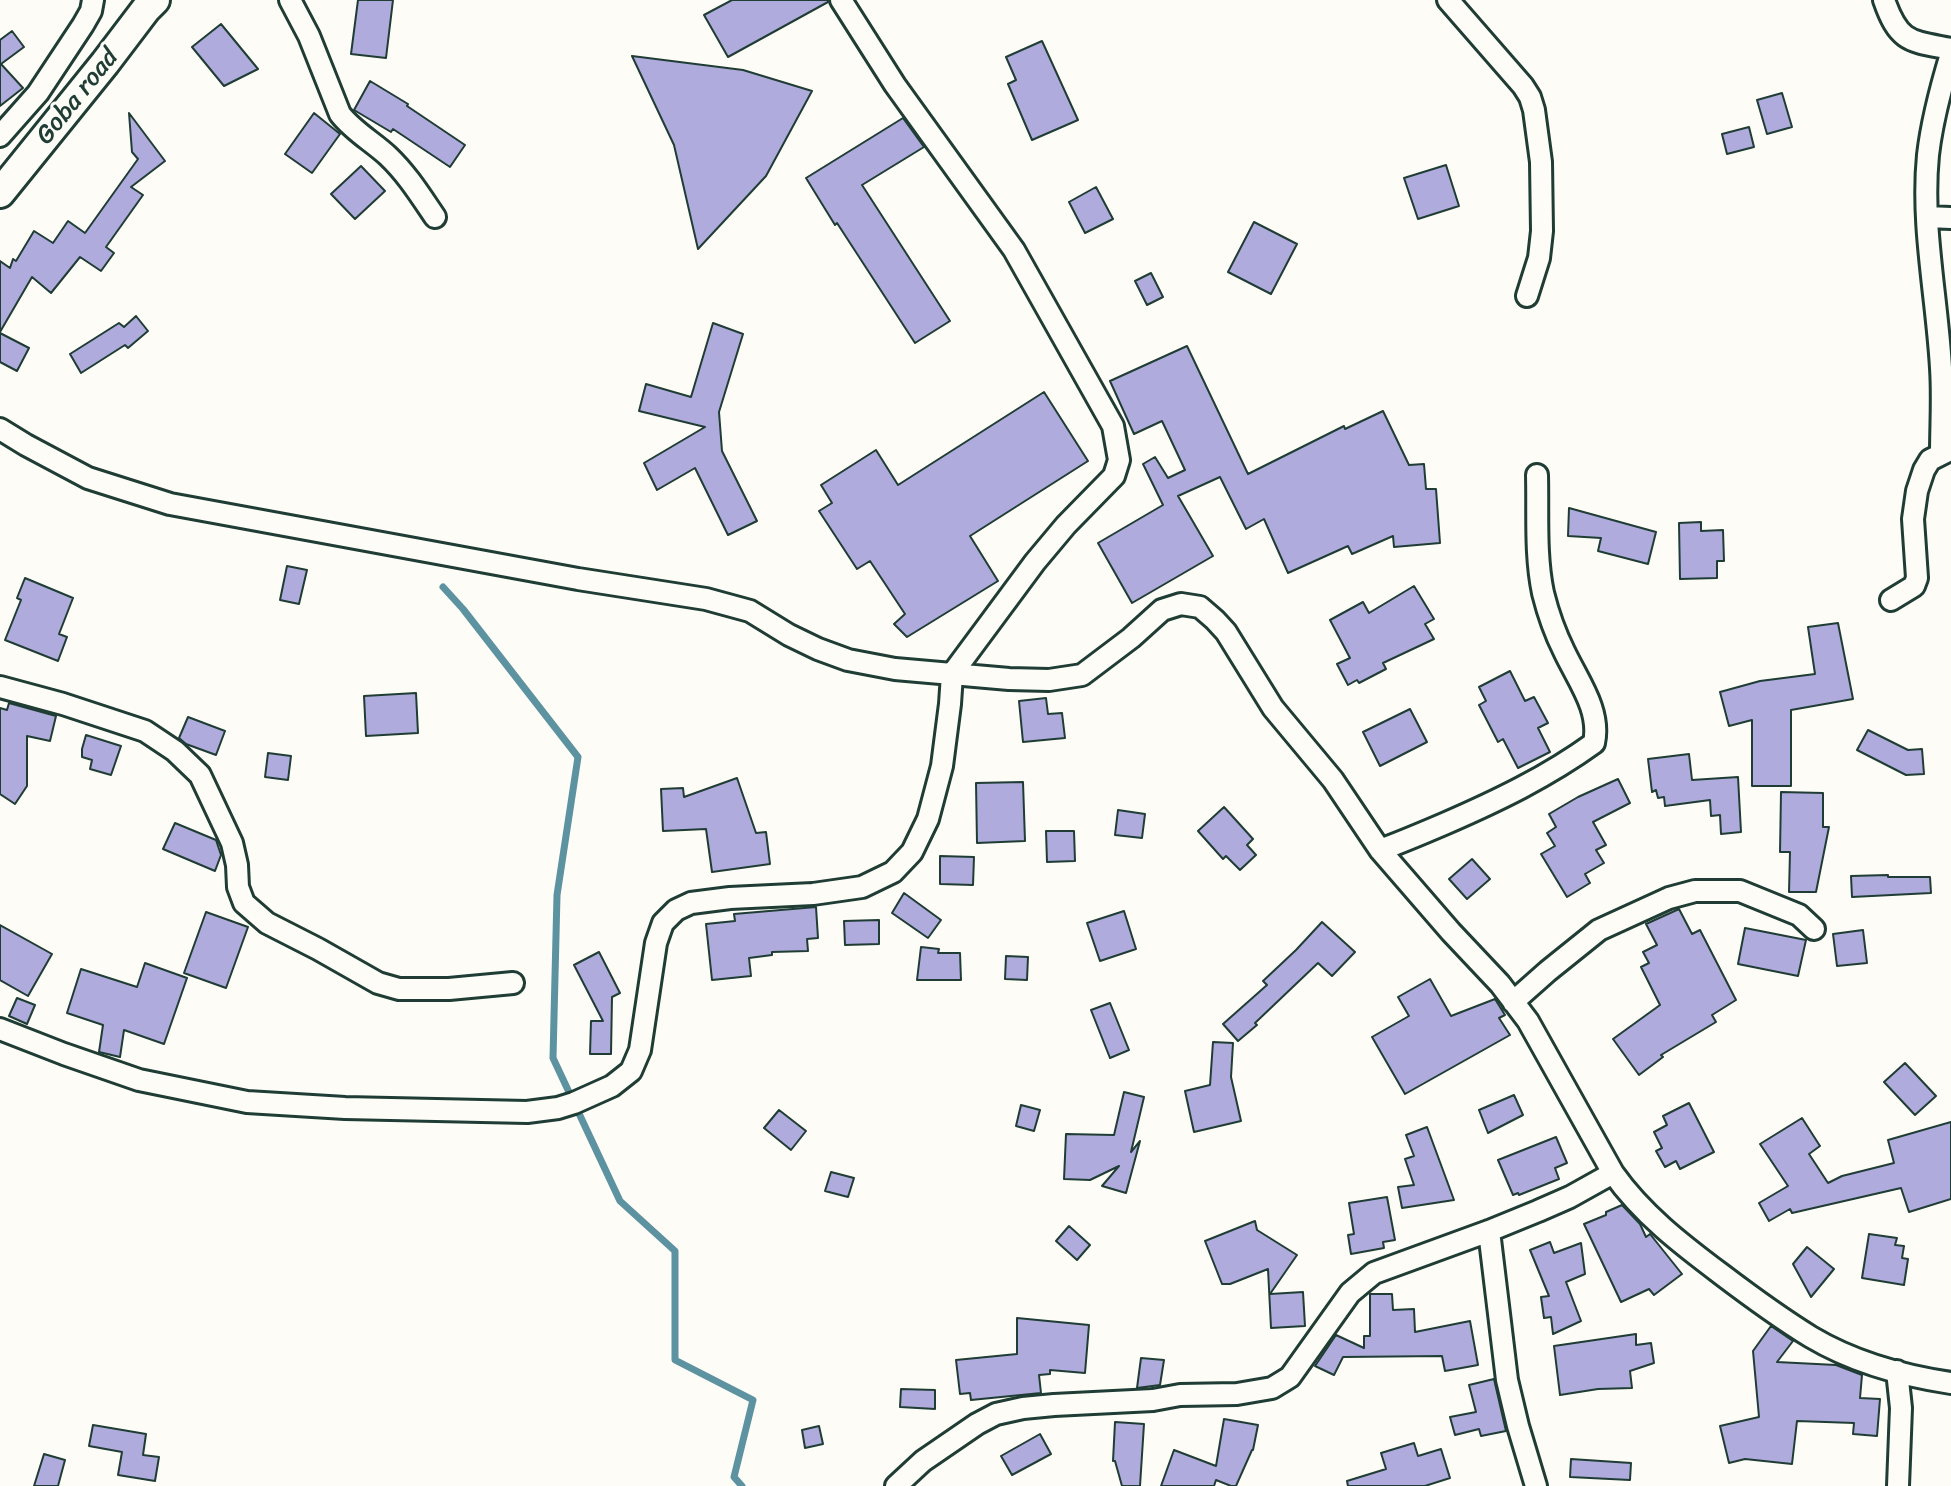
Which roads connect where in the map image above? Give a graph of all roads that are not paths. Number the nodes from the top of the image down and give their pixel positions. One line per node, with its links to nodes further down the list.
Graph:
1 (93, 0): 8 (street)
2 (155, 0): 9 (street, Goba road)
3 (290, 0): 10 (street)
4 (841, 0): 18 (street)
5 (1448, 0): 13 (street)
6 (1884, 0): 7 (street)
7 (1951, 52): 11 (street)
8 (0, 136)
9 (0, 193)
10 (435, 217)
11 (1927, 217): 12 (street); 15 (street)
12 (1951, 218)
13 (1527, 296)
14 (0, 429): 18 (street)
15 (1946, 452): 17 (street)
16 (1537, 475): 20 (street)
17 (1891, 600)
18 (952, 674): 20 (street); 24 (street)
19 (0, 687): 22 (street)
20 (1380, 850): 23 (street)
21 (1814, 929): 23 (street)
22 (513, 983)
23 (1513, 1002): 25 (street)
24 (0, 1029)
25 (1613, 1173): 26 (street); 27 (street)
26 (1489, 1231): 29 (street); 30 (street)
27 (1897, 1371): 28 (street); 31 (street)
28 (1951, 1383)
29 (896, 1486)
30 (1536, 1486)
31 (1898, 1486)

